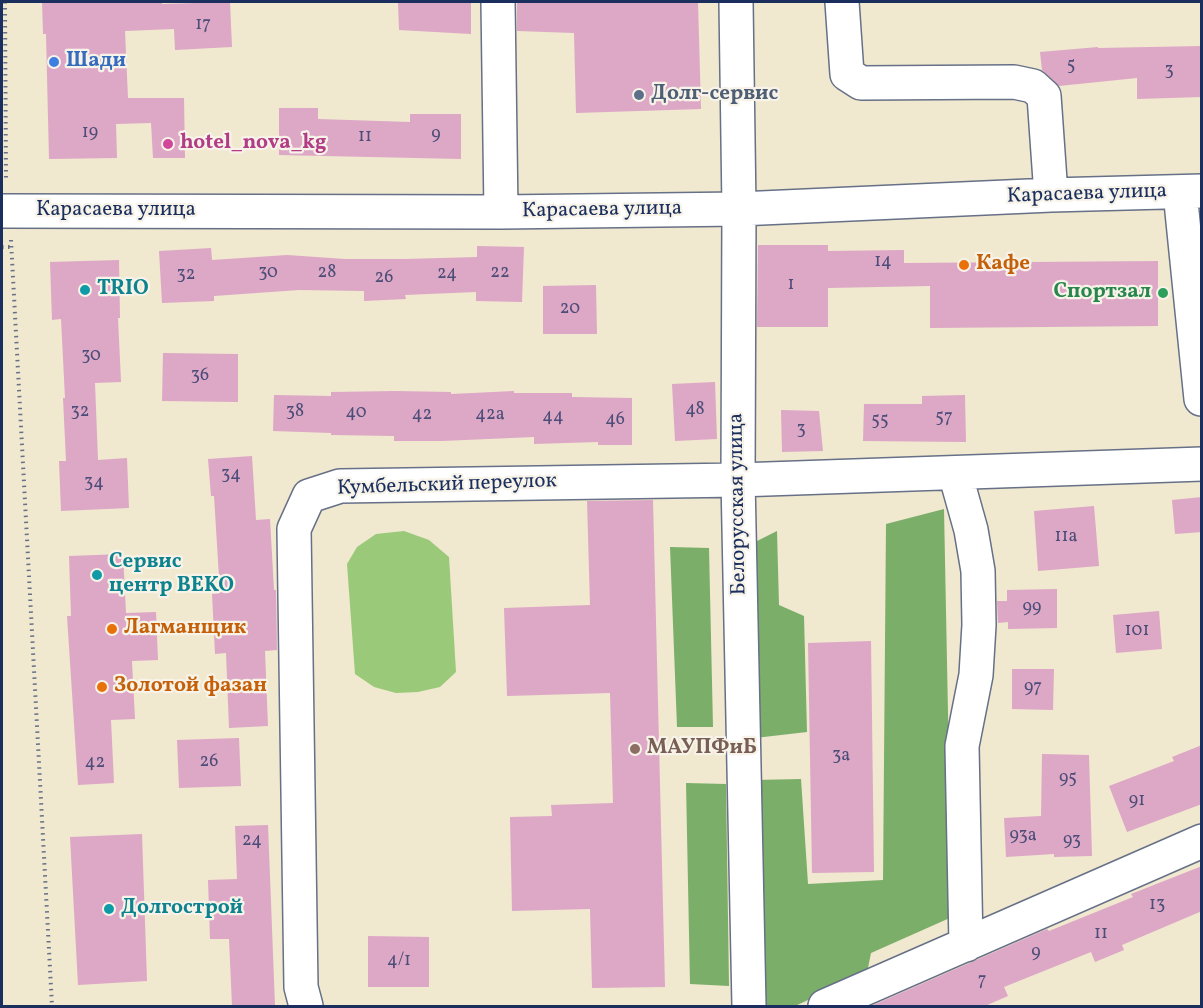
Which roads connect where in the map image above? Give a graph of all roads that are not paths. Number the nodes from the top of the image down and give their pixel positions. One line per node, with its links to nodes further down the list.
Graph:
1 (498, 2): 8 (street)
2 (736, 2): 7 (street, Белорусская улица)
3 (842, 2): 5 (street)
4 (1191, 192): 5 (street, Карасаева улица); 9 (street)
5 (1051, 195): 7 (street, Карасаева улица)
6 (6, 208): 8 (street, Карасаева улица)
7 (739, 209): 8 (street, Карасаева улица); 12 (street, Белорусская улица)
8 (501, 212)
9 (1201, 399)
10 (1202, 464): 11 (street, Кумбельский переулок)
11 (955, 473): 12 (street, Кумбельский переулок); 14 (street)
12 (738, 480): 15 (street, Кумбельский переулок); 16 (street, Белорусская улица)
13 (1202, 841): 14 (street)
14 (966, 945): 17 (street)
15 (306, 1006)
16 (749, 1006)
17 (825, 1006)

